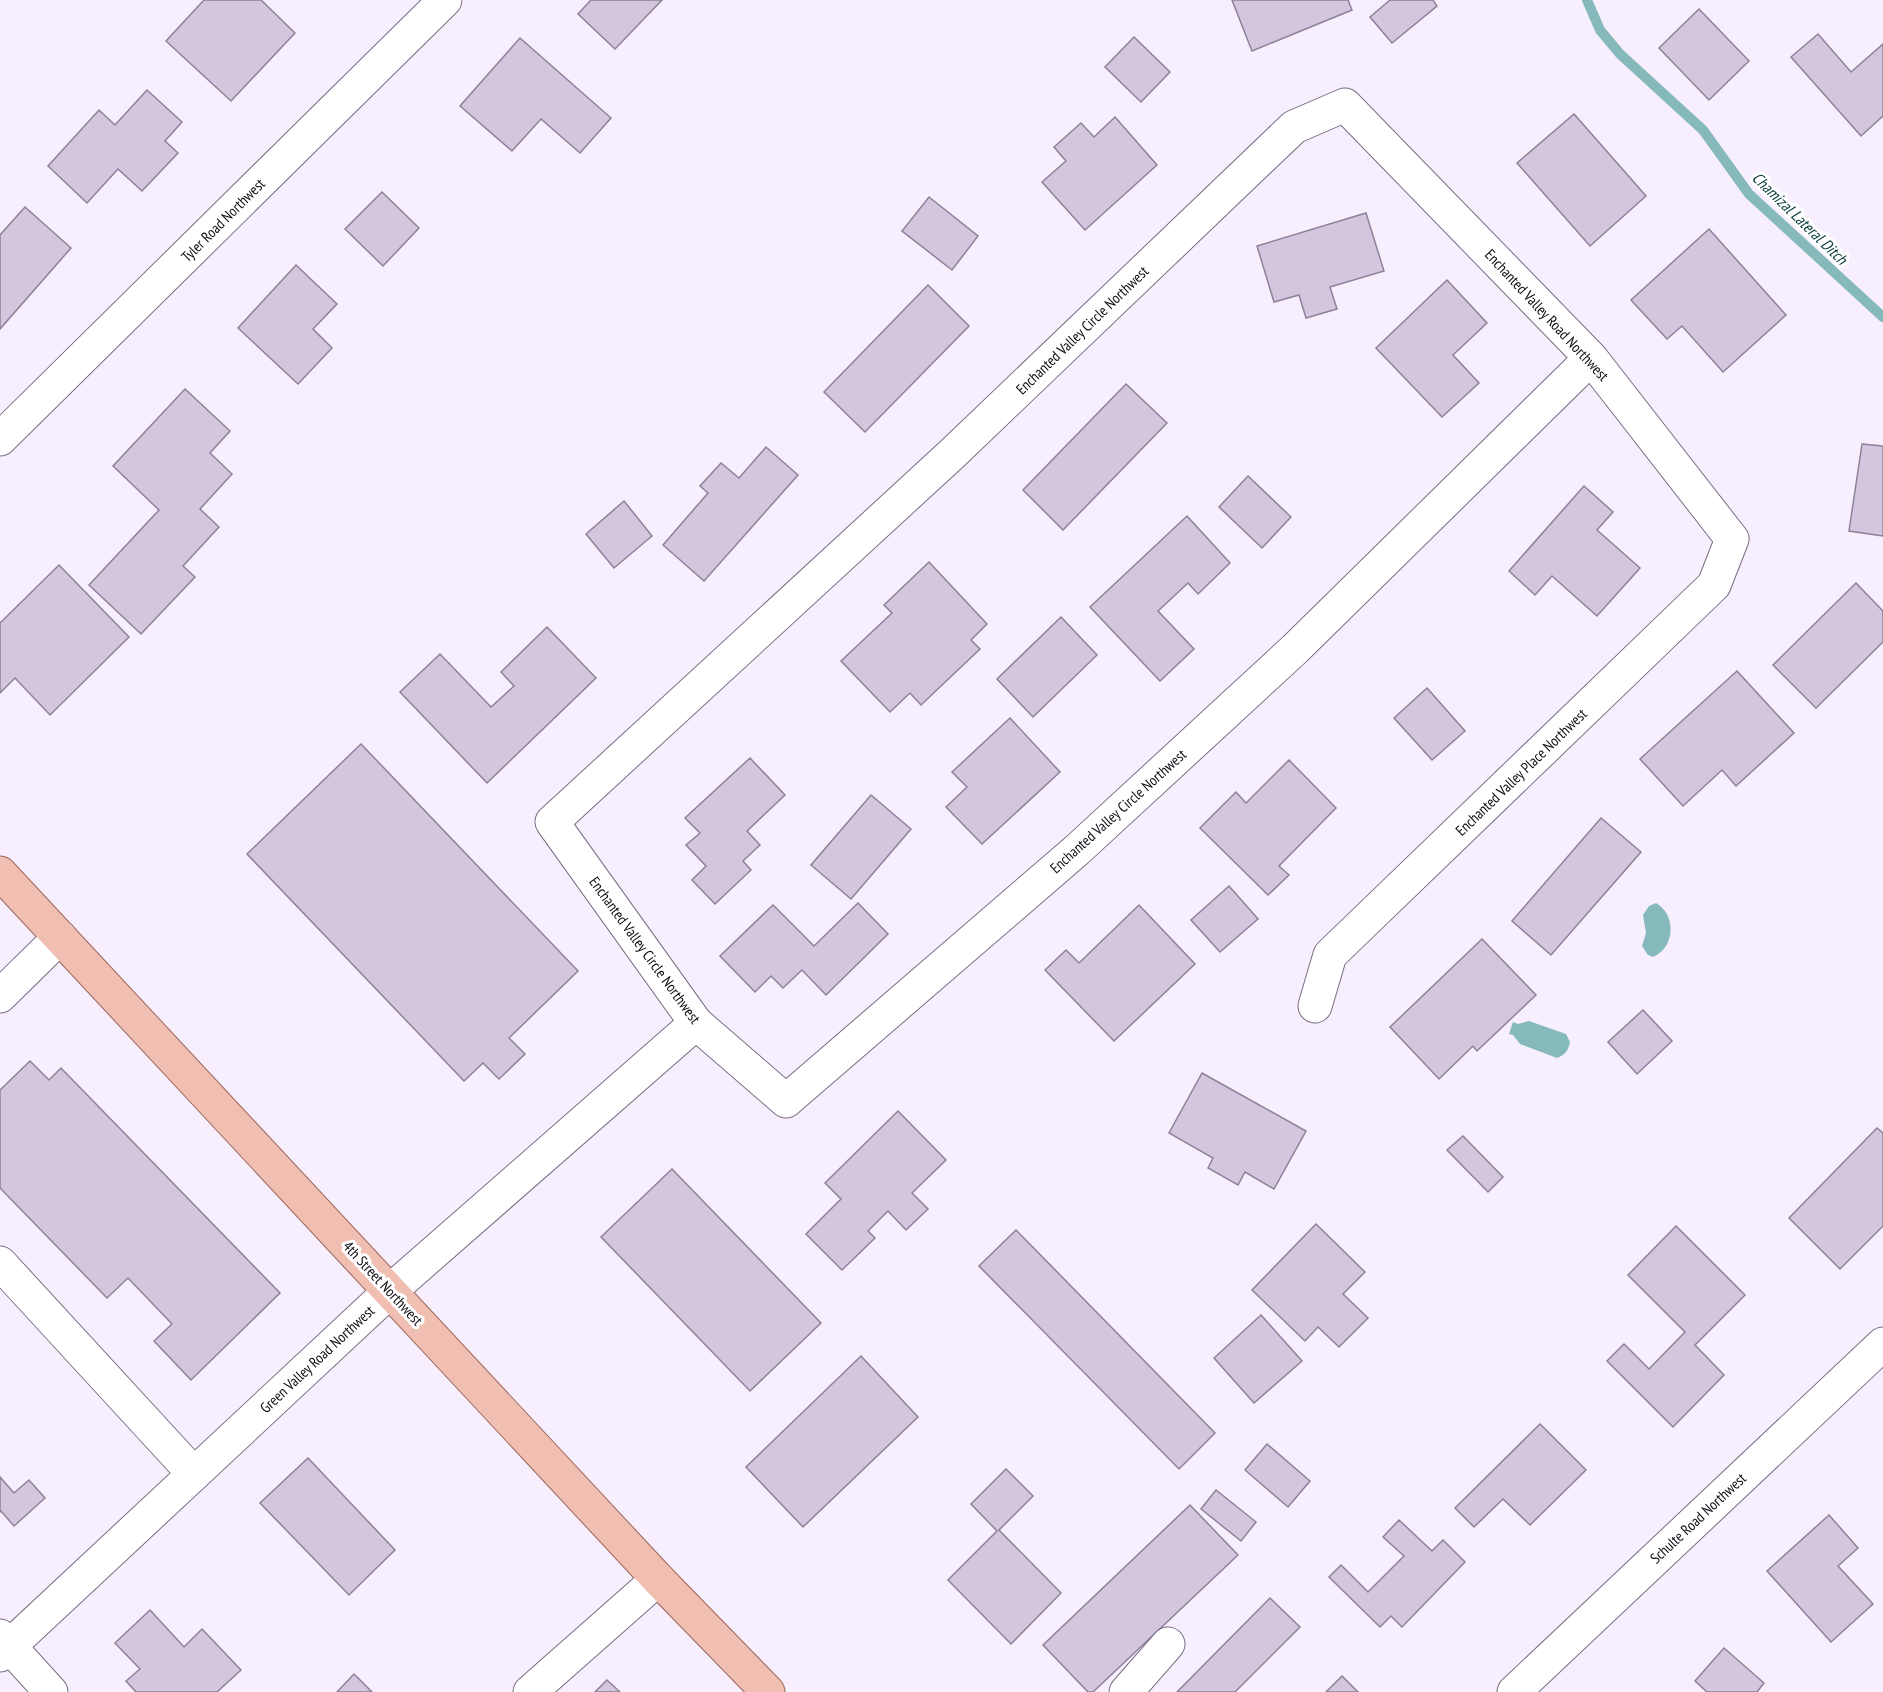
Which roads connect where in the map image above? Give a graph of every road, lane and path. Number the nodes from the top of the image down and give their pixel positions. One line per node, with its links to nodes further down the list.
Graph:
1 (445, 0): 4 (street, Tyler Road Northwest)
2 (1345, 105): 3 (street, Enchanted Valley Road Northwest); 10 (street, Enchanted Valley Circle Northwest)
3 (1591, 358): 5 (street, Enchanted Valley Road Northwest); 10 (street, Enchanted Valley Circle Northwest)
4 (0, 439)
5 (1732, 539): 9 (street, Enchanted Valley Place Northwest)
6 (0, 873): 7 (main road, 4th Street Northwest)
7 (60, 938): 8 (street); 12 (main road, 4th Street Northwest)
8 (0, 996)
9 (1315, 1006)
10 (696, 1023): 12 (street, Green Valley Road Northwest)
11 (0, 1263): 14 (street)
12 (390, 1291): 14 (street, Green Valley Road Northwest); 15 (main road, 4th Street Northwest)
13 (1883, 1344): 22 (street, Schulte Road Northwest)
14 (194, 1474): 17 (street, Green Valley Road Northwest)
15 (658, 1579): 19 (street); 20 (main road, 4th Street Northwest)
16 (1167, 1644): 21 (street)
17 (3, 1646): 18 (street)
18 (51, 1692)
19 (530, 1692)
20 (768, 1692)
21 (1126, 1692)
22 (1514, 1692)

